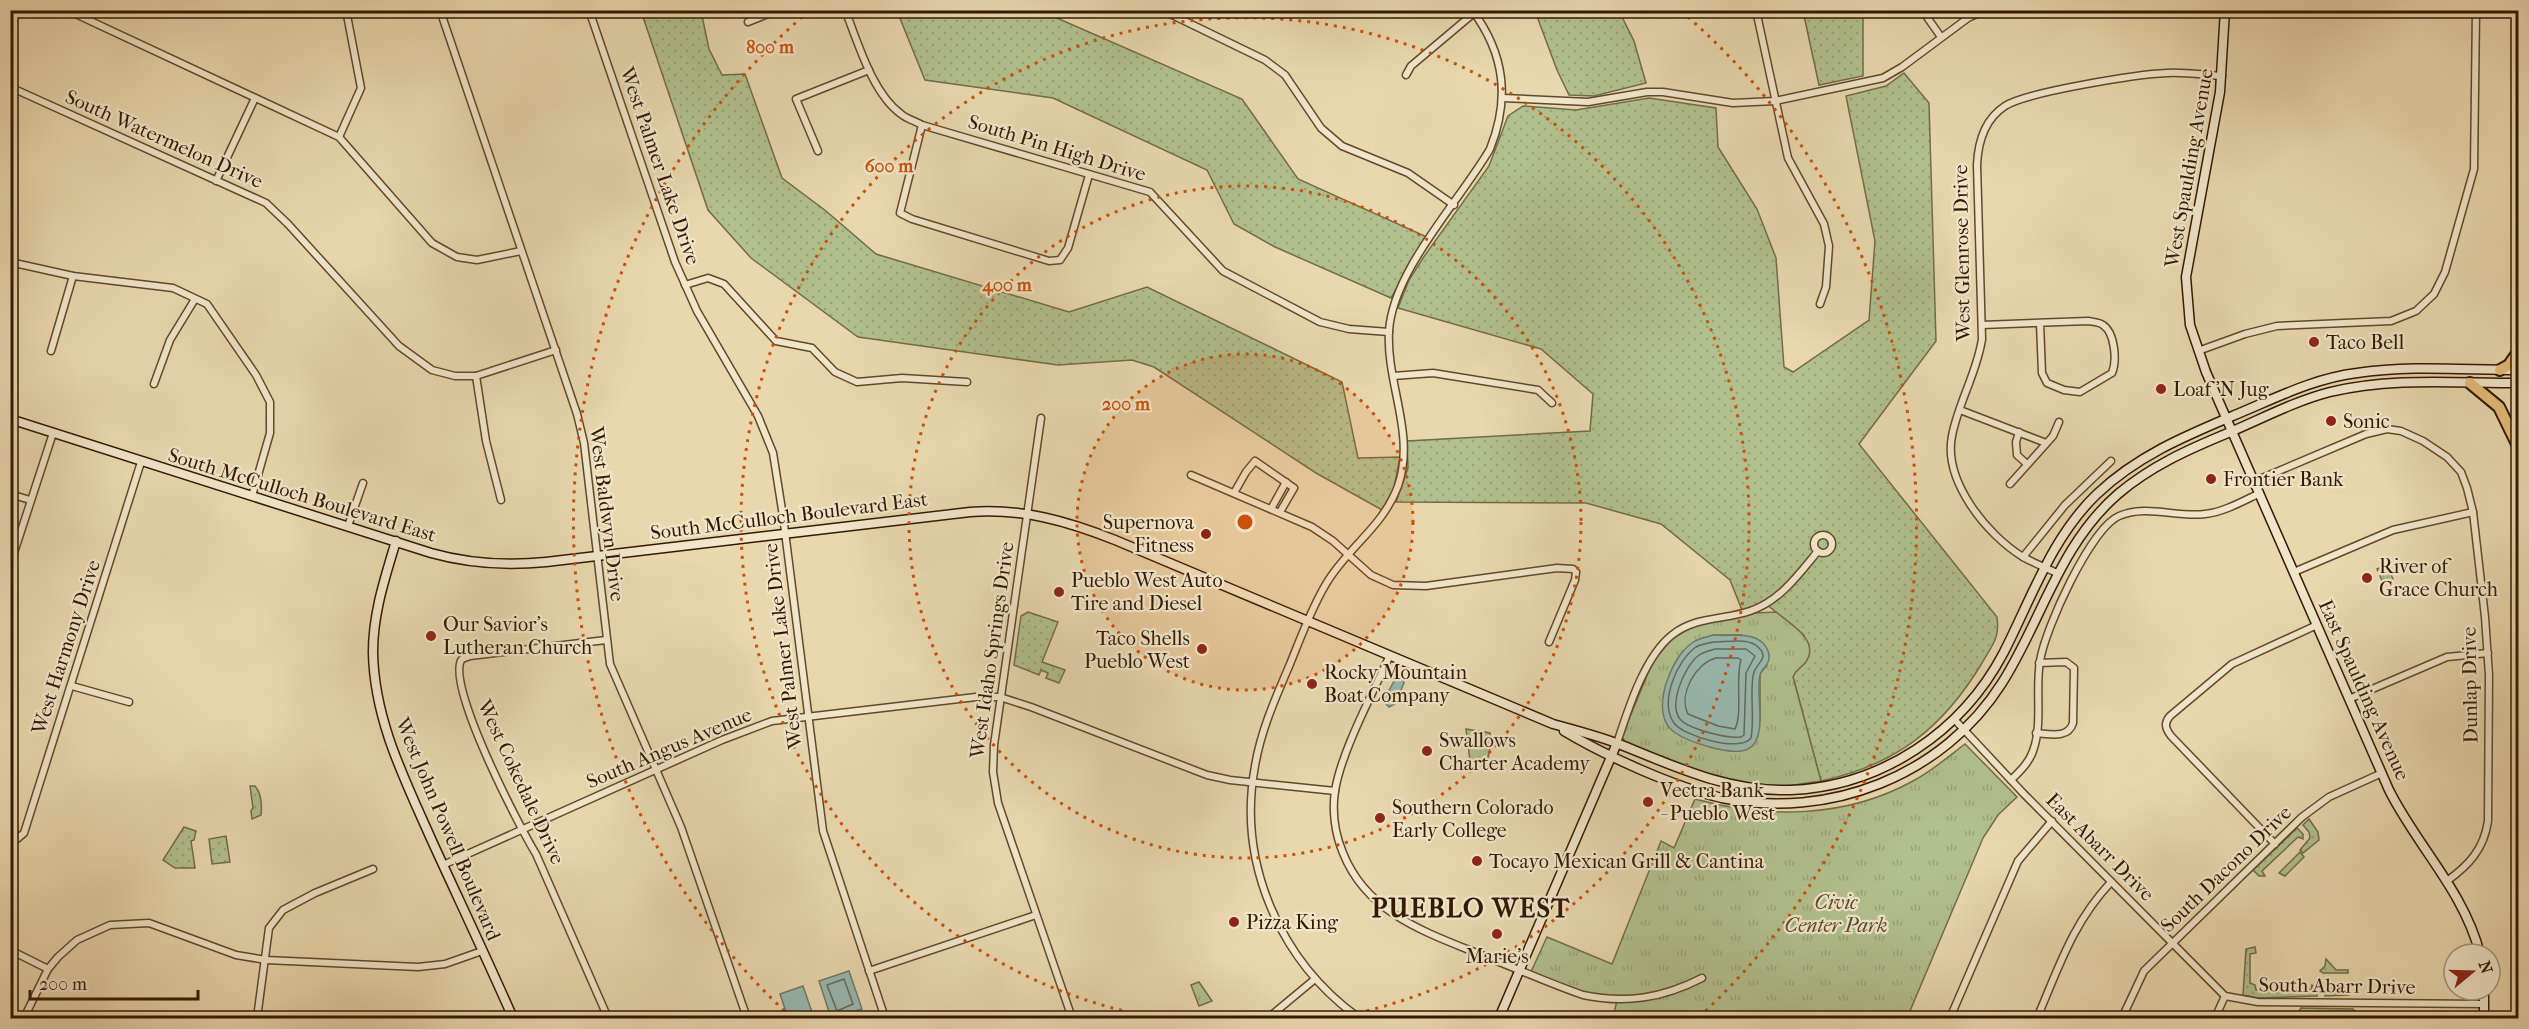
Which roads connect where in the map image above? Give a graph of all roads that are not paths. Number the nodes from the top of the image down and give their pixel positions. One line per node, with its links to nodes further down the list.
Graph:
1 (67, 10): 14 (street)
2 (346, 10): 25 (street)
3 (440, 10): 30 (street, West Baldwyn Drive)
4 (589, 10): 33 (street, West Palmer Lake Drive)
5 (777, 10): 15 (street)
6 (845, 10): 17 (street, South Pin High Drive)
7 (1162, 10): 29 (street)
8 (1756, 10): 23 (street)
9 (1922, 10): 16 (street)
10 (1986, 10): 16 (street)
11 (2225, 10): 19 (main road, West Spaulding Avenue)
12 (2476, 10): 41 (street)
13 (1473, 12): 18 (street); 22 (street)
14 (82, 14): 21 (street)
15 (748, 22)
16 (1941, 37): 23 (street)
17 (869, 70): 24 (street, South Pin High Drive); 26 (street)
18 (1406, 75)
19 (2222, 76): 37 (street, West Glenrose Drive); 41 (main road, West Spaulding Avenue)
20 (10, 87): 28 (street, South Watermelon Drive)
21 (255, 98): 25 (street); 28 (street)
22 (1503, 98): 23 (street); 29 (street)
23 (1775, 101): 35 (street)
24 (922, 125): 27 (street, South Pin High Drive); 27 (street)
25 (339, 137): 30 (street)
26 (818, 151)
27 (1089, 175): 38 (street, South Pin High Drive)
28 (216, 181): 45 (street, South Watermelon Drive)
29 (1454, 205): 38 (street)
30 (521, 251): 39 (street, West Baldwyn Drive)
31 (10, 262): 32 (street)
32 (73, 276): 34 (street); 40 (street)
33 (685, 285): 47 (street); 81 (street, West Palmer Lake Drive)
34 (195, 298): 50 (street); 73 (street)
35 (1820, 304)
36 (2040, 323): 36 (street); 37 (street)
37 (1982, 325): 52 (street, West Glenrose Drive)
38 (1389, 332): 46 (street)
39 (556, 350): 45 (street, South Watermelon Drive); 84 (street, West Baldwyn Drive)
40 (51, 351)
41 (2198, 351): 54 (main road, West Spaulding Avenue)
42 (2518, 352): 43 (highway)
43 (2500, 370): 44 (main road, South McCulloch Boulevard East); 54 (main road, South McCulloch Boulevard East)
44 (2518, 370)
45 (476, 376): 75 (street)
46 (1393, 376): 51 (street); 85 (street)
47 (967, 382)
48 (2470, 383): 49 (main road, South McCulloch Boulevard East); 57 (main road, South McCulloch Boulevard East); 61 (highway)
49 (2518, 383)
50 (154, 384)
51 (1552, 403)
52 (1960, 410): 58 (street); 86 (street, West Glenrose Drive)
53 (1041, 418): 79 (street, West Idaho Springs Drive)
54 (2227, 418): 57 (main road, West Spaulding Avenue); 88 (main road, South McCulloch Boulevard East)
55 (10, 419): 59 (main road, South McCulloch Boulevard East)
56 (2059, 422): 60 (street)
57 (2232, 431): 66 (main road, East Spaulding Avenue); 90 (main road, South McCulloch Boulevard East)
58 (2019, 432): 60 (street); 64 (street)
59 (53, 433): 63 (main road, South McCulloch Boulevard East); 74 (street)
60 (2046, 443): 64 (street)
61 (2518, 446)
62 (2111, 461): 86 (street)
63 (141, 462): 73 (main road, South McCulloch Boulevard East); 98 (street, West Harmony Drive)
64 (2027, 465): 69 (street)
65 (1191, 475): 70 (street)
66 (2255, 481): 71 (main road, East Spaulding Avenue); 78 (street, Dunlap Drive)
67 (1286, 482): 70 (street); 76 (street); 77 (street)
68 (363, 483): 80 (street)
69 (2010, 484)
70 (1234, 493): 76 (street)
71 (2260, 493): 89 (main road, East Spaulding Avenue); 97 (street)
72 (10, 494): 74 (street)
73 (252, 496): 80 (main road, South McCulloch Boulevard East)
74 (30, 500): 87 (street)
75 (501, 500)
76 (1271, 508): 77 (street)
77 (1280, 512): 85 (street)
78 (2473, 512): 89 (street); 95 (street, Dunlap Drive)
79 (1028, 513): 81 (main road, South McCulloch Boulevard East); 91 (main road, South McCulloch Boulevard East); 99 (street, West Idaho Springs Drive)
80 (348, 525): 82 (main road, South McCulloch Boulevard East)
81 (786, 533): 84 (main road, South McCulloch Boulevard East); 102 (street, West Palmer Lake Drive)
82 (396, 541): 84 (main road, South McCulloch Boulevard East); 118 (main road, West John Powell Boulevard)
83 (1818, 551): 107 (street)
84 (597, 555): 93 (street, West Baldwyn Drive)
85 (1348, 556): 91 (street); 94 (street)
86 (2023, 557): 88 (street, West Glenrose Drive)
87 (10, 566)
88 (2045, 567): 90 (street, West Glenrose Drive); 103 (main road, South McCulloch Boulevard East)
89 (2294, 572): 92 (main road, East Spaulding Avenue)
90 (2057, 573): 105 (main road, South McCulloch Boulevard East)
91 (1308, 621): 96 (main road, South McCulloch Boulevard East); 112 (street)
92 (2317, 625): 100 (main road, East Spaulding Avenue); 117 (street)
93 (606, 640): 109 (street, West Baldwyn Drive); 115 (street, West Cokedale Drive)
94 (1549, 642)
95 (2488, 652): 100 (street); 120 (street, Dunlap Drive)
96 (1390, 656): 104 (main road, South McCulloch Boulevard East); 113 (street)
97 (2039, 663): 106 (street); 106 (street)
98 (72, 686): 101 (street); 116 (street, West Harmony Drive)
99 (1000, 697): 102 (street, South Angus Avenue); 112 (street, South Angus Avenue); 122 (street, West Idaho Springs Drive)
100 (2349, 699): 110 (main road, East Spaulding Avenue)
101 (129, 702)
102 (808, 716): 109 (street, South Angus Avenue); 130 (street, West Palmer Lake Drive)
103 (1954, 719): 105 (street, East Abarr Drive); 107 (main road, South McCulloch Boulevard East)
104 (1553, 724): 107 (main road, South McCulloch Boulevard East); 108 (main road, South McCulloch Boulevard East)
105 (1964, 729): 108 (main road, South McCulloch Boulevard East); 111 (street, East Abarr Drive)
106 (2036, 733): 111 (street)
107 (1617, 743): 108 (main road)
108 (1612, 756): 129 (main road)
109 (658, 769): 115 (street, South Angus Avenue); 139 (street, West Baldwyn Drive)
110 (2382, 774): 117 (street, South Dacono Drive); 120 (main road, East Spaulding Avenue)
111 (2011, 780): 114 (street, East Abarr Drive)
112 (1252, 782): 113 (street, South Angus Avenue); 132 (street)
113 (1335, 791): 129 (street)
114 (2052, 821): 121 (street, East Abarr Drive); 145 (street)
115 (521, 831): 118 (street, South Angus Avenue); 138 (street, West Cokedale Drive)
116 (14, 839)
117 (2275, 844): 124 (street, South Dacono Drive)
118 (443, 864): 126 (main road, West John Powell Boulevard)
119 (373, 868): 127 (street)
120 (2447, 880): 123 (main road, East Spaulding Avenue)
121 (2111, 882): 124 (street, East Abarr Drive); 146 (street)
122 (1036, 915): 130 (street); 141 (street, West Idaho Springs Drive)
123 (2476, 942)
124 (2172, 944): 133 (street, East Abarr Drive); 147 (street, South Dacono Drive)
125 (10, 950): 128 (street)
126 (482, 951): 127 (street); 137 (main road, West John Powell Boulevard)
127 (266, 960): 128 (street); 136 (street)
128 (48, 969): 135 (street)
129 (1520, 970): 131 (street); 144 (main road)
130 (869, 971): 140 (street, West Palmer Lake Drive)
131 (1702, 978)
132 (1315, 979): 142 (street); 143 (street)
133 (2225, 996): 134 (street, South Abarr Drive); 148 (street)
134 (2484, 1004): 149 (main road)
135 (24, 1018)
136 (258, 1018)
137 (513, 1018)
138 (608, 1018)
139 (747, 1018)
140 (885, 1018)
141 (1072, 1018)
142 (1268, 1018)
143 (1359, 1018)
144 (1499, 1018)
145 (1950, 1018)
146 (2037, 1018)
147 (2122, 1018)
148 (2215, 1018)
149 (2484, 1018)

